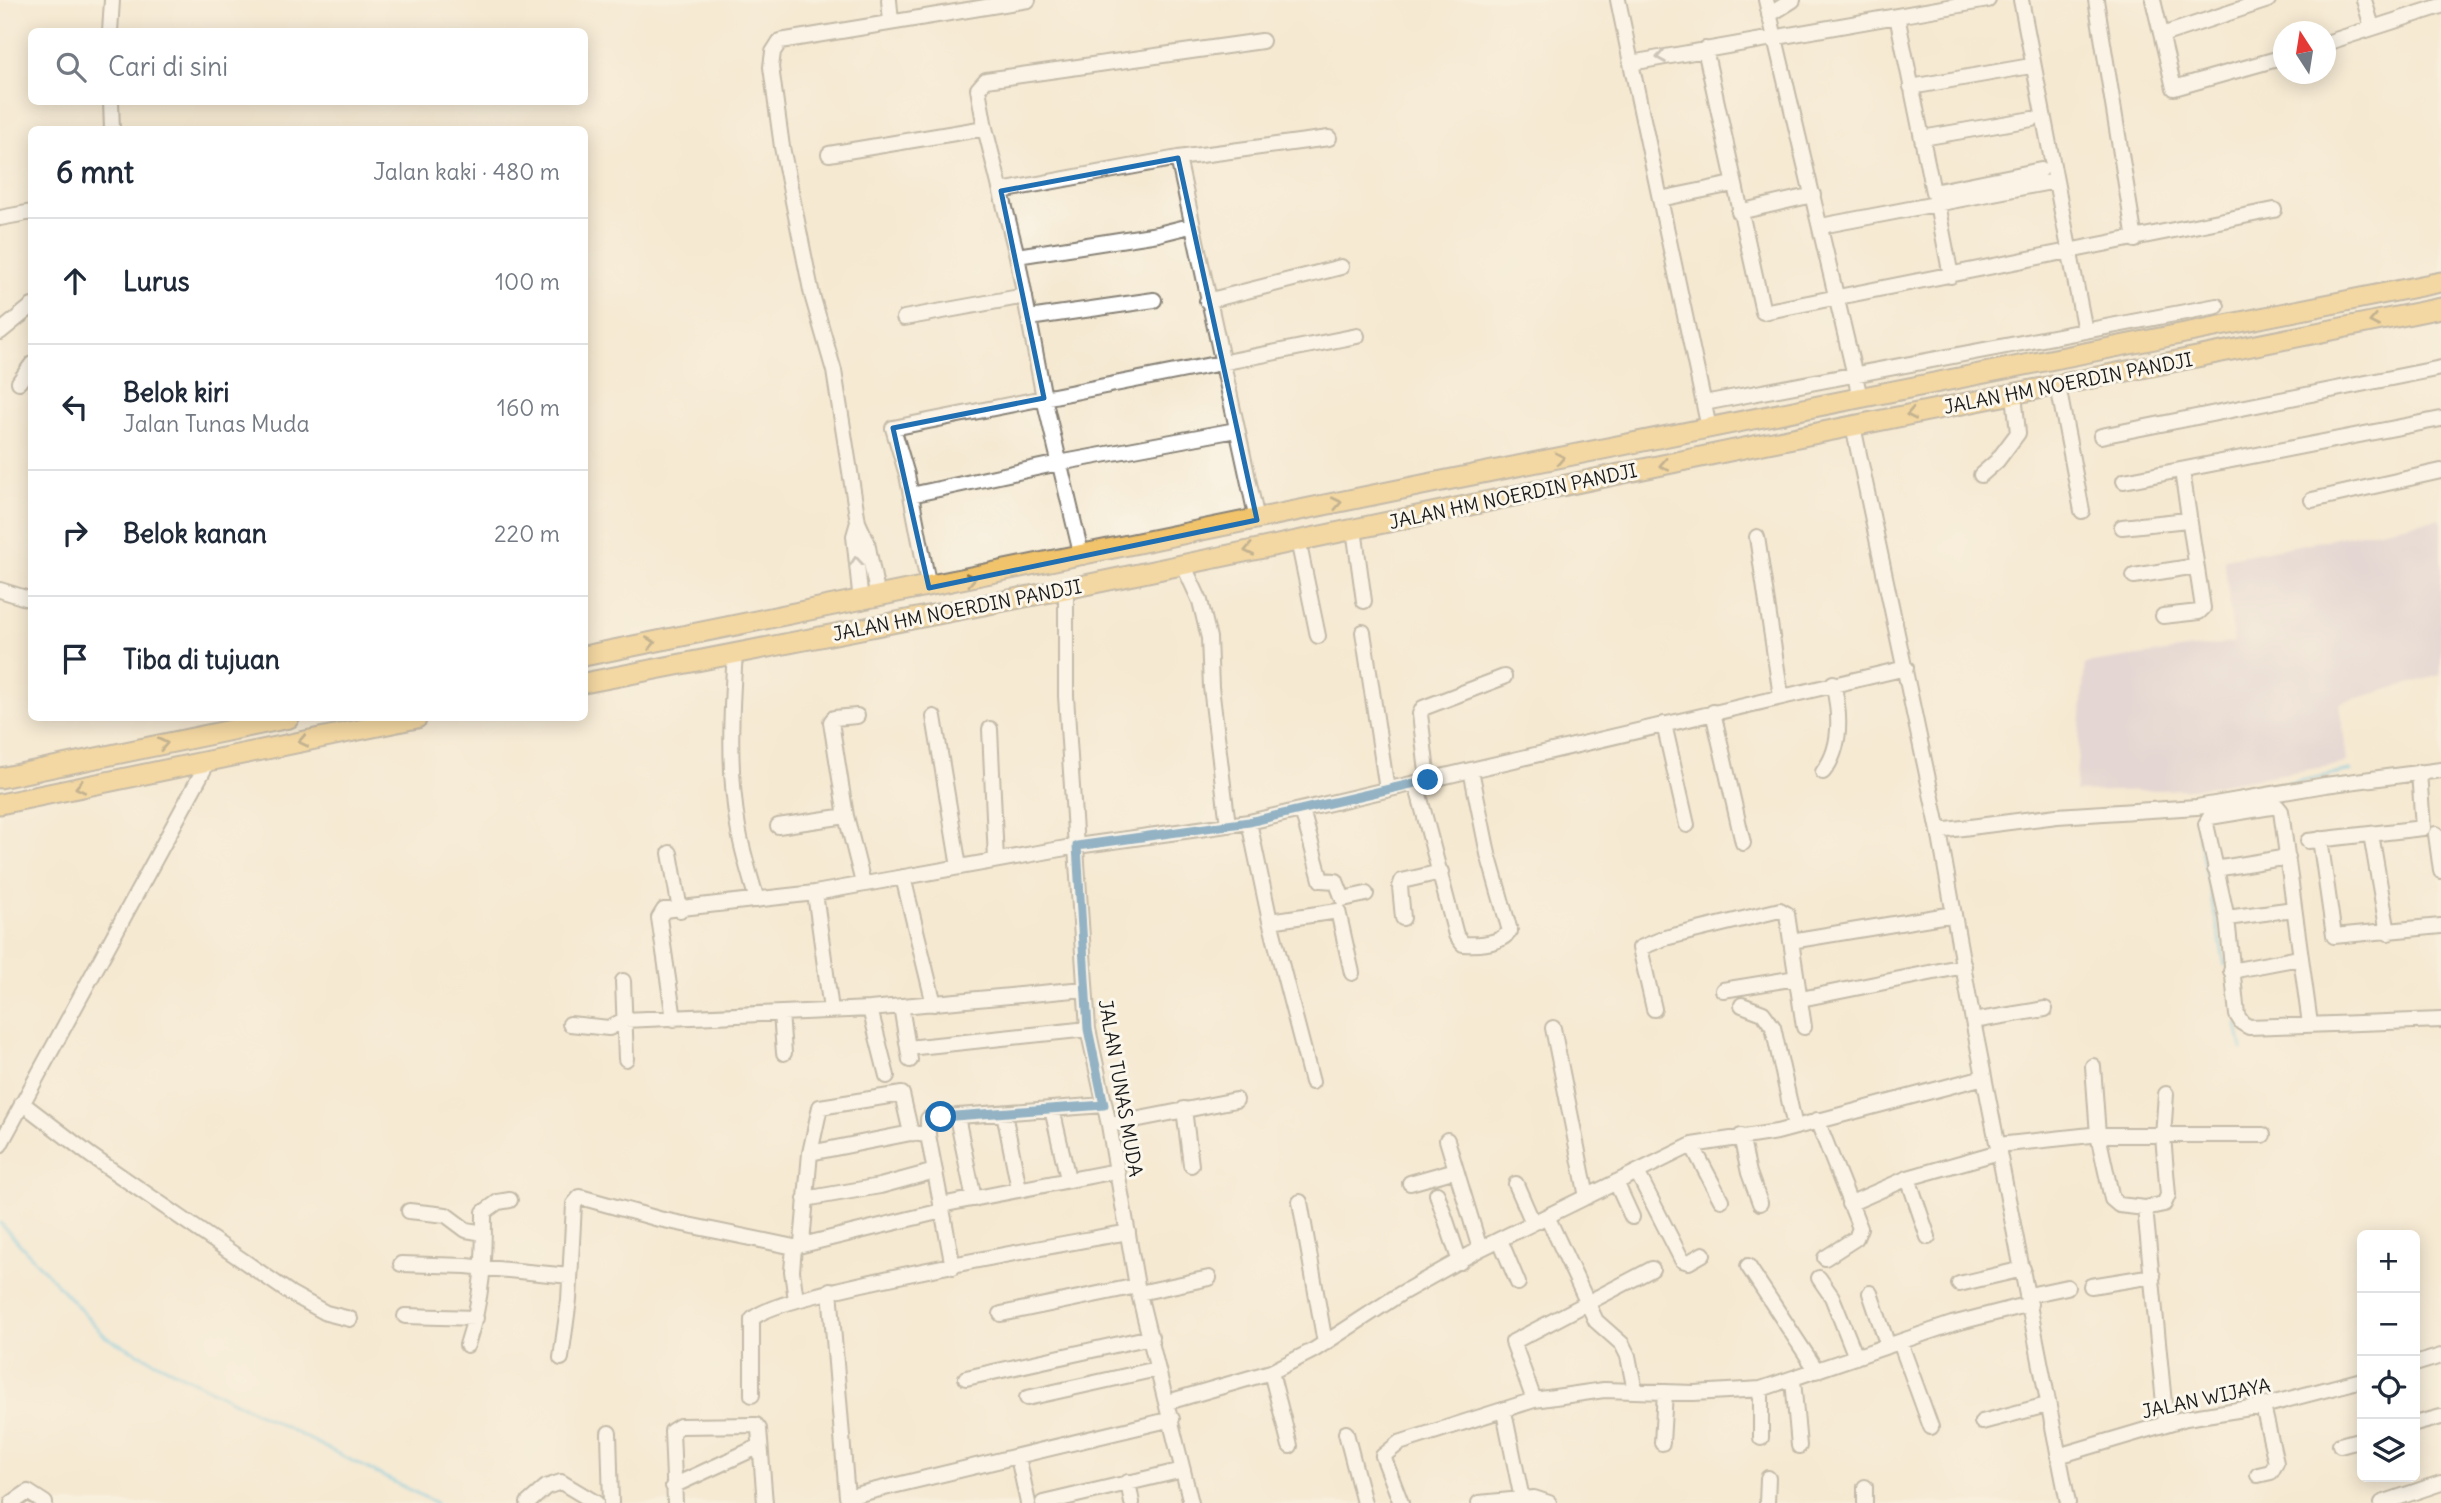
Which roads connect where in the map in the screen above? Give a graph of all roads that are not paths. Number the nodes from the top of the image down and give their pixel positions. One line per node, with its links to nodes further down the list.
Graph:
1 (112, 0): 18 (street)
2 (888, 0): 16 (street)
3 (1028, 0): 16 (street)
4 (1618, 0): 25 (street)
5 (1793, 0): 14 (street)
6 (1988, 0): 12 (street)
7 (2021, 0): 37 (street)
8 (2096, 0): 49 (street)
9 (2153, 0): 19 (street)
10 (2268, 0): 19 (street)
11 (2364, 0): 17 (street)
12 (1942, 4): 15 (street)
13 (2441, 6): 17 (street)
14 (1768, 7): 20 (street)
15 (1897, 16): 20 (street); 27 (street)
16 (891, 22): 105 (street)
17 (2372, 27): 21 (street)
18 (110, 28)
19 (2162, 35): 24 (street)
20 (1777, 36): 23 (street); 40 (street)
21 (2336, 40)
22 (1262, 41): 31 (street)
23 (1705, 50): 25 (street, one-way to 25); 38 (street)
24 (2273, 60)
25 (1631, 62): 41 (street)
26 (2025, 67): 27 (street)
27 (1912, 87): 33 (street)
28 (111, 105): 30 (street)
29 (2032, 119): 33 (street)
30 (112, 126)
31 (985, 128): 34 (street); 39 (street)
32 (1329, 138): 35 (street)
33 (1922, 138): 36 (street)
34 (829, 154)
35 (1178, 158): 39 (street); 47 (street)
36 (2041, 170)
37 (2056, 181): 42 (street); 50 (street)
38 (1733, 184): 41 (street); 44 (street)
39 (1001, 191): 51 (street)
40 (1813, 195): 44 (street); 48 (street)
41 (1660, 200): 76 (street)
42 (1937, 204): 48 (street); 53 (street)
43 (2274, 210): 49 (street)
44 (1739, 212): 56 (street)
45 (28, 213): 46 (street)
46 (0, 218)
47 (1190, 226): 51 (street); 58 (street)
48 (1821, 226): 56 (street)
49 (2135, 240): 50 (street)
50 (2070, 253): 53 (street); 64 (street)
51 (1017, 256): 55 (street)
52 (1341, 267): 58 (street)
53 (1951, 276): 56 (street)
54 (2441, 282): 63 (main road, JALAN HM NOERDIN PANDJI)
55 (1025, 296): 61 (street); 62 (street)
56 (1838, 299): 70 (street)
57 (1154, 300): 62 (street)
58 (1207, 301): 67 (street)
59 (2441, 308): 72 (main road, JALAN HM NOERDIN PANDJI, one-way to 72)
60 (28, 309): 65 (street)
61 (904, 318)
62 (1029, 318): 75 (street)
63 (2209, 329): 64 (street); 74 (main road, JALAN HM NOERDIN PANDJI)
64 (2085, 331): 70 (street)
65 (0, 332)
66 (1357, 335): 67 (street)
67 (1221, 362): 75 (street); 80 (street)
68 (2441, 368): 81 (street)
69 (28, 370): 71 (street)
70 (1855, 374): 74 (street); 76 (street)
71 (19, 382)
72 (2058, 386): 73 (main road, JALAN HM NOERDIN PANDJI); 90 (street)
73 (2014, 394): 78 (main road, JALAN HM NOERDIN PANDJI, one-way to 78); 86 (street)
74 (1860, 397): 79 (main road, JALAN HM NOERDIN PANDJI)
75 (1044, 398): 83 (street); 88 (street)
76 (1704, 403): 79 (street)
77 (2441, 419): 84 (street)
78 (1853, 426): 82 (main road, JALAN HM NOERDIN PANDJI); 112 (street)
79 (1707, 429): 82 (main road); 91 (main road, JALAN HM NOERDIN PANDJI, one-way to 79)
80 (1236, 430): 83 (street); 91 (street)
81 (2101, 436)
82 (1713, 455): 94 (main road, JALAN HM NOERDIN PANDJI, one-way to 94)
83 (1059, 463): 88 (street); 97 (street)
84 (2182, 471): 87 (street); 92 (street)
85 (2441, 471): 89 (street)
86 (1981, 475)
87 (2124, 481)
88 (911, 495): 101 (street)
89 (2312, 500)
90 (2082, 511)
91 (1257, 520): 97 (main road, JALAN HM NOERDIN PANDJI)
92 (2187, 520): 93 (street); 99 (street)
93 (2122, 527)
94 (1354, 529): 96 (main road, JALAN HM NOERDIN PANDJI); 106 (street)
95 (1757, 537): 116 (street)
96 (1298, 540): 98 (main road, JALAN HM NOERDIN PANDJI, one-way to 98); 109 (street)
97 (1082, 557): 101 (main road, JALAN HM NOERDIN PANDJI, one-way to 97)
98 (1182, 564): 102 (main road, JALAN HM NOERDIN PANDJI); 136 (street)
99 (2196, 566): 100 (street); 107 (street)
100 (2134, 576)
101 (929, 588): 105 (main road, JALAN HM NOERDIN PANDJI)
102 (1066, 589): 110 (main road, JALAN HM NOERDIN PANDJI); 143 (street, JALAN TUNAS MUDA)
103 (0, 590): 104 (street)
104 (28, 599)
105 (870, 600): 111 (main road, JALAN HM NOERDIN PANDJI, one-way to 105)
106 (1364, 601)
107 (2163, 616)
108 (1363, 632): 131 (street)
109 (1318, 636)
110 (735, 653): 114 (main road, JALAN HM NOERDIN PANDJI); 155 (street)
111 (588, 655)
112 (1906, 668): 115 (street); 139 (street)
113 (1504, 677): 130 (street)
114 (588, 682)
115 (1833, 683): 116 (street); 127 (street)
116 (1781, 696): 117 (street)
117 (1713, 712): 122 (street); 142 (street)
118 (857, 716): 134 (street)
119 (934, 717): 147 (street)
120 (272, 721): 129 (main road, one-way to 120)
121 (402, 721): 124 (main road, one-way to 124)
122 (1664, 724): 125 (street); 137 (street)
123 (990, 729): 146 (street)
124 (209, 760): 132 (main road, one-way to 132); 199 (street)
125 (1471, 770): 130 (street); 150 (street)
126 (2441, 770): 128 (street)
127 (1824, 772)
128 (2419, 772): 139 (street); 140 (street)
129 (0, 778)
130 (1422, 781): 131 (street); 150 (street)
131 (1387, 790): 133 (street)
132 (0, 804)
133 (1302, 810): 135 (street); 154 (street)
134 (846, 816): 138 (street); 152 (street)
135 (1249, 822): 136 (street); 161 (street)
136 (1228, 825): 143 (street)
137 (1687, 825)
138 (778, 826)
139 (1938, 831): 158 (street)
140 (2433, 832): 141 (street); 149 (street)
141 (2371, 834): 163 (street); 163 (street)
142 (1743, 843)
143 (1077, 846): 146 (street); 171 (street, JALAN TUNAS MUDA)
144 (670, 853): 157 (street)
145 (2288, 857): 148 (street); 148 (street); 156 (street)
146 (996, 860): 147 (street)
147 (959, 867): 151 (street)
148 (2216, 869): 160 (street)
149 (2441, 871)
150 (1441, 872): 159 (street)
151 (904, 877): 152 (street); 174 (street)
152 (863, 883): 153 (street)
153 (815, 893): 155 (street); 180 (street)
154 (1366, 894)
155 (757, 900): 157 (street)
156 (2294, 909): 160 (street); 165 (street)
157 (680, 910): 182 (street)
158 (1954, 914): 164 (street); 166 (street)
159 (1403, 918)
160 (2227, 918): 167 (street)
161 (1270, 921): 168 (street); 196 (street)
162 (2441, 926): 163 (street)
163 (2388, 933)
164 (1791, 941): 169 (street); 178 (street)
165 (2299, 958): 167 (street); 187 (street)
166 (1964, 966): 173 (street); 185 (street)
167 (2231, 971): 187 (street)
168 (1352, 973)
169 (1796, 978): 172 (street); 173 (street)
170 (623, 981): 183 (street)
171 (1084, 989): 174 (street); 190 (street, JALAN TUNAS MUDA)
172 (1723, 990)
173 (1801, 999): 188 (street)
174 (934, 1004): 176 (street)
175 (1742, 1005): 207 (street)
176 (901, 1006): 177 (street); 190 (street)
177 (870, 1009): 180 (street); 194 (street)
178 (1654, 1009)
179 (2045, 1009): 185 (street)
180 (831, 1010): 181 (street)
181 (782, 1013): 182 (street); 191 (street)
182 (674, 1019): 183 (street)
183 (624, 1020): 186 (street); 192 (street)
184 (2441, 1020): 187 (street)
185 (1973, 1021): 195 (street)
186 (570, 1024)
187 (2310, 1024)
188 (1804, 1027)
189 (1553, 1028): 231 (street)
190 (1088, 1029): 200 (street, JALAN TUNAS MUDA)
191 (784, 1053)
192 (626, 1059)
193 (2094, 1066): 210 (street)
194 (887, 1076)
195 (1984, 1077): 205 (street); 217 (street)
196 (1312, 1082)
197 (2166, 1094): 213 (street)
198 (1236, 1100): 202 (street)
199 (22, 1103): 216 (street); 277 (street)
200 (1104, 1105): 201 (street); 206 (street, JALAN TUNAS MUDA)
201 (1052, 1109): 203 (street); 225 (street)
202 (1184, 1109): 206 (street); 219 (street)
203 (1004, 1113): 204 (street); 229 (street)
204 (957, 1117): 209 (street); 233 (street)
205 (1817, 1121): 207 (street); 238 (street)
206 (1109, 1125): 222 (street, JALAN TUNAS MUDA)
207 (1796, 1127): 212 (street)
208 (911, 1133): 209 (street); 218 (street); 218 (street)
209 (928, 1135): 221 (street)
210 (2098, 1135): 213 (street); 217 (street); 240 (street)
211 (2263, 1135): 213 (street)
212 (1741, 1136): 215 (street); 237 (street)
213 (2163, 1136): 240 (street)
214 (1447, 1140): 220 (street)
215 (1692, 1144): 223 (street); 235 (street)
216 (0, 1145)
217 (1999, 1148): 224 (street); 259 (street)
218 (810, 1153): 232 (street)
219 (1191, 1165)
220 (1456, 1170): 227 (street); 250 (street)
221 (935, 1171): 232 (street); 239 (street)
222 (1116, 1171): 225 (street); 245 (street, JALAN TUNAS MUDA)
223 (1637, 1172): 226 (street); 251 (street)
224 (1908, 1178): 238 (street); 247 (street)
225 (1068, 1179): 229 (street)
226 (1616, 1182): 231 (street); 243 (street)
227 (1410, 1183)
228 (1516, 1184): 244 (street)
229 (1019, 1189): 233 (street)
230 (1437, 1194): 253 (street)
231 (1587, 1197): 242 (street)
232 (805, 1199): 249 (street)
233 (974, 1199): 239 (street)
234 (510, 1200): 246 (street)
235 (1721, 1200)
236 (1300, 1202): 279 (street)
237 (1760, 1203)
238 (1849, 1203): 252 (street)
239 (942, 1208): 249 (street); 256 (street)
240 (2145, 1208): 261 (street)
241 (410, 1211): 246 (street)
242 (1548, 1216): 244 (street); 273 (street)
243 (1632, 1217)
244 (1533, 1223): 248 (street)
245 (1128, 1232): 256 (street); 268 (street, JALAN TUNAS MUDA)
246 (484, 1233): 257 (street)
247 (1928, 1237)
248 (1500, 1240): 250 (street); 264 (street)
249 (798, 1245): 260 (street); 271 (street)
250 (1480, 1249): 253 (street)
251 (1703, 1254)
252 (1825, 1258)
253 (1460, 1262): 279 (street)
254 (401, 1264): 257 (street)
255 (1748, 1266): 287 (street)
256 (953, 1267): 269 (street)
257 (485, 1269): 260 (street); 276 (street)
258 (1652, 1269): 273 (street)
259 (2023, 1269): 265 (street); 272 (street)
260 (570, 1276): 284 (street)
261 (2153, 1276): 266 (street); 306 (street)
262 (1209, 1278): 268 (street)
263 (1819, 1278): 283 (street)
264 (1518, 1283)
265 (1959, 1284)
266 (2091, 1286)
267 (2067, 1287): 272 (street)
268 (1138, 1289): 274 (street); 278 (street, JALAN TUNAS MUDA)
269 (830, 1290): 271 (street); 326 (street)
270 (1870, 1293): 280 (street)
271 (796, 1300): 295 (street)
272 (2029, 1300): 280 (street); 299 (street)
273 (1587, 1304): 293 (street); 297 (street)
274 (1001, 1314)
275 (405, 1316): 276 (street)
276 (476, 1318): 281 (street)
277 (350, 1319)
278 (1151, 1337): 286 (street, JALAN TUNAS MUDA); 289 (street)
279 (1325, 1343): 288 (street)
280 (1894, 1344): 283 (street); 307 (street)
281 (467, 1345)
282 (2441, 1356): 285 (street)
283 (1856, 1357): 287 (street)
284 (561, 1358)
285 (2420, 1362)
286 (1157, 1368): 296 (street); 298 (street, JALAN TUNAS MUDA)
287 (1817, 1371): 290 (street)
288 (1271, 1372): 298 (street); 316 (street)
289 (965, 1378)
290 (1793, 1380): 292 (street); 315 (street)
291 (2357, 1381): 300 (street, JALAN WIJAYA)
292 (1760, 1389): 294 (street); 310 (street)
293 (1635, 1391): 294 (street); 297 (street)
294 (1665, 1392): 312 (street)
295 (752, 1395)
296 (1027, 1398)
297 (1534, 1400): 301 (street)
298 (1168, 1402): 303 (street, JALAN TUNAS MUDA)
299 (2047, 1405): 304 (street); 317 (street)
300 (2263, 1406): 306 (street, JALAN WIJAYA); 320 (street)
301 (1504, 1412): 329 (street); 342 (street)
302 (2441, 1417): 305 (street)
303 (1172, 1419): 318 (street); 319 (street, JALAN TUNAS MUDA)
304 (1982, 1422)
305 (2420, 1423)
306 (2166, 1424): 317 (street, JALAN WIJAYA)
307 (1931, 1427)
308 (609, 1433): 335 (street)
309 (1346, 1433): 341 (street)
310 (1760, 1438)
311 (2357, 1440): 313 (street)
312 (1662, 1443)
313 (2340, 1445)
314 (760, 1446): 324 (street); 324 (street); 330 (street)
315 (1798, 1446)
316 (1290, 1447)
317 (2058, 1456): 347 (street)
318 (1018, 1457): 326 (street); 337 (street)
319 (1183, 1470): 322 (street); 340 (street, JALAN TUNAS MUDA)
320 (2258, 1475)
321 (1768, 1478): 345 (street)
322 (1128, 1482): 328 (street); 339 (street)
323 (2441, 1483): 327 (street)
324 (673, 1486): 336 (street)
325 (1865, 1487): 346 (street)
326 (870, 1497)
327 (2414, 1497): 348 (street)
328 (1078, 1499): 338 (street)
329 (1522, 1499): 343 (street); 344 (street)
330 (763, 1502)
331 (12, 1503): 332 (street)
332 (45, 1503)
333 (528, 1503): 334 (street)
334 (596, 1503)
335 (611, 1503)
336 (675, 1503)
337 (1028, 1503)
338 (1043, 1503)
339 (1132, 1503)
340 (1191, 1503)
341 (1364, 1503)
342 (1401, 1503)
343 (1479, 1503)
344 (1549, 1503)
345 (1767, 1503)
346 (1865, 1503)
347 (2068, 1503)
348 (2382, 1503)

